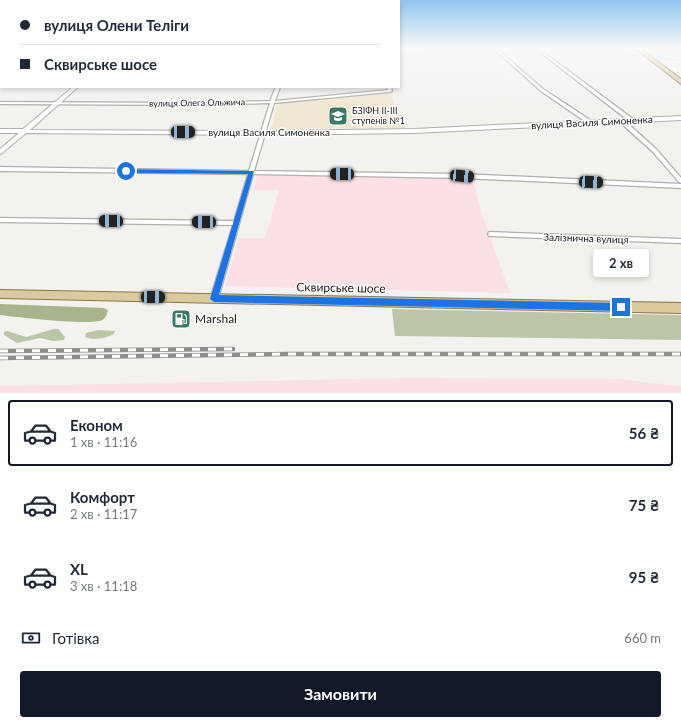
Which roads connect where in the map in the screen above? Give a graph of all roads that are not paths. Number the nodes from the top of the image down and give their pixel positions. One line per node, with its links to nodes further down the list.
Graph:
1 (516, 67): 14 (street)
2 (562, 67): 12 (street)
3 (662, 67): 4 (main road)
4 (681, 82)
5 (75, 88): 10 (street)
6 (278, 88): 8 (street)
7 (388, 88): 8 (street, вулиця Олега Ольжича)
8 (272, 102): 10 (street, вулиця Олега Ольжича); 17 (street)
9 (0, 103): 10 (street, вулиця Олега Ольжича)
10 (56, 104): 16 (street)
11 (681, 118): 12 (street, вулиця Василя Симоненка)
12 (631, 120): 13 (street, вулиця Василя Симоненка)
13 (622, 121): 14 (street, вулиця Василя Симоненка); 21 (street)
14 (591, 123): 17 (street, вулиця Василя Симоненка)
15 (0, 131): 16 (street, вулиця Василя Симоненка)
16 (24, 131): 17 (street, вулиця Василя Симоненка); 18 (street)
17 (263, 133): 20 (street)
18 (0, 152)
19 (0, 169): 20 (street)
20 (252, 172): 22 (street); 24 (street)
21 (681, 180)
22 (681, 186)
23 (0, 220): 24 (street)
24 (236, 223): 28 (street)
25 (491, 234): 26 (street, Залізнична вулиця)
26 (681, 241)
27 (0, 294): 28 (main road, Сквирське шосе)
28 (214, 299): 29 (main road, Сквирське шосе)
29 (681, 308)

